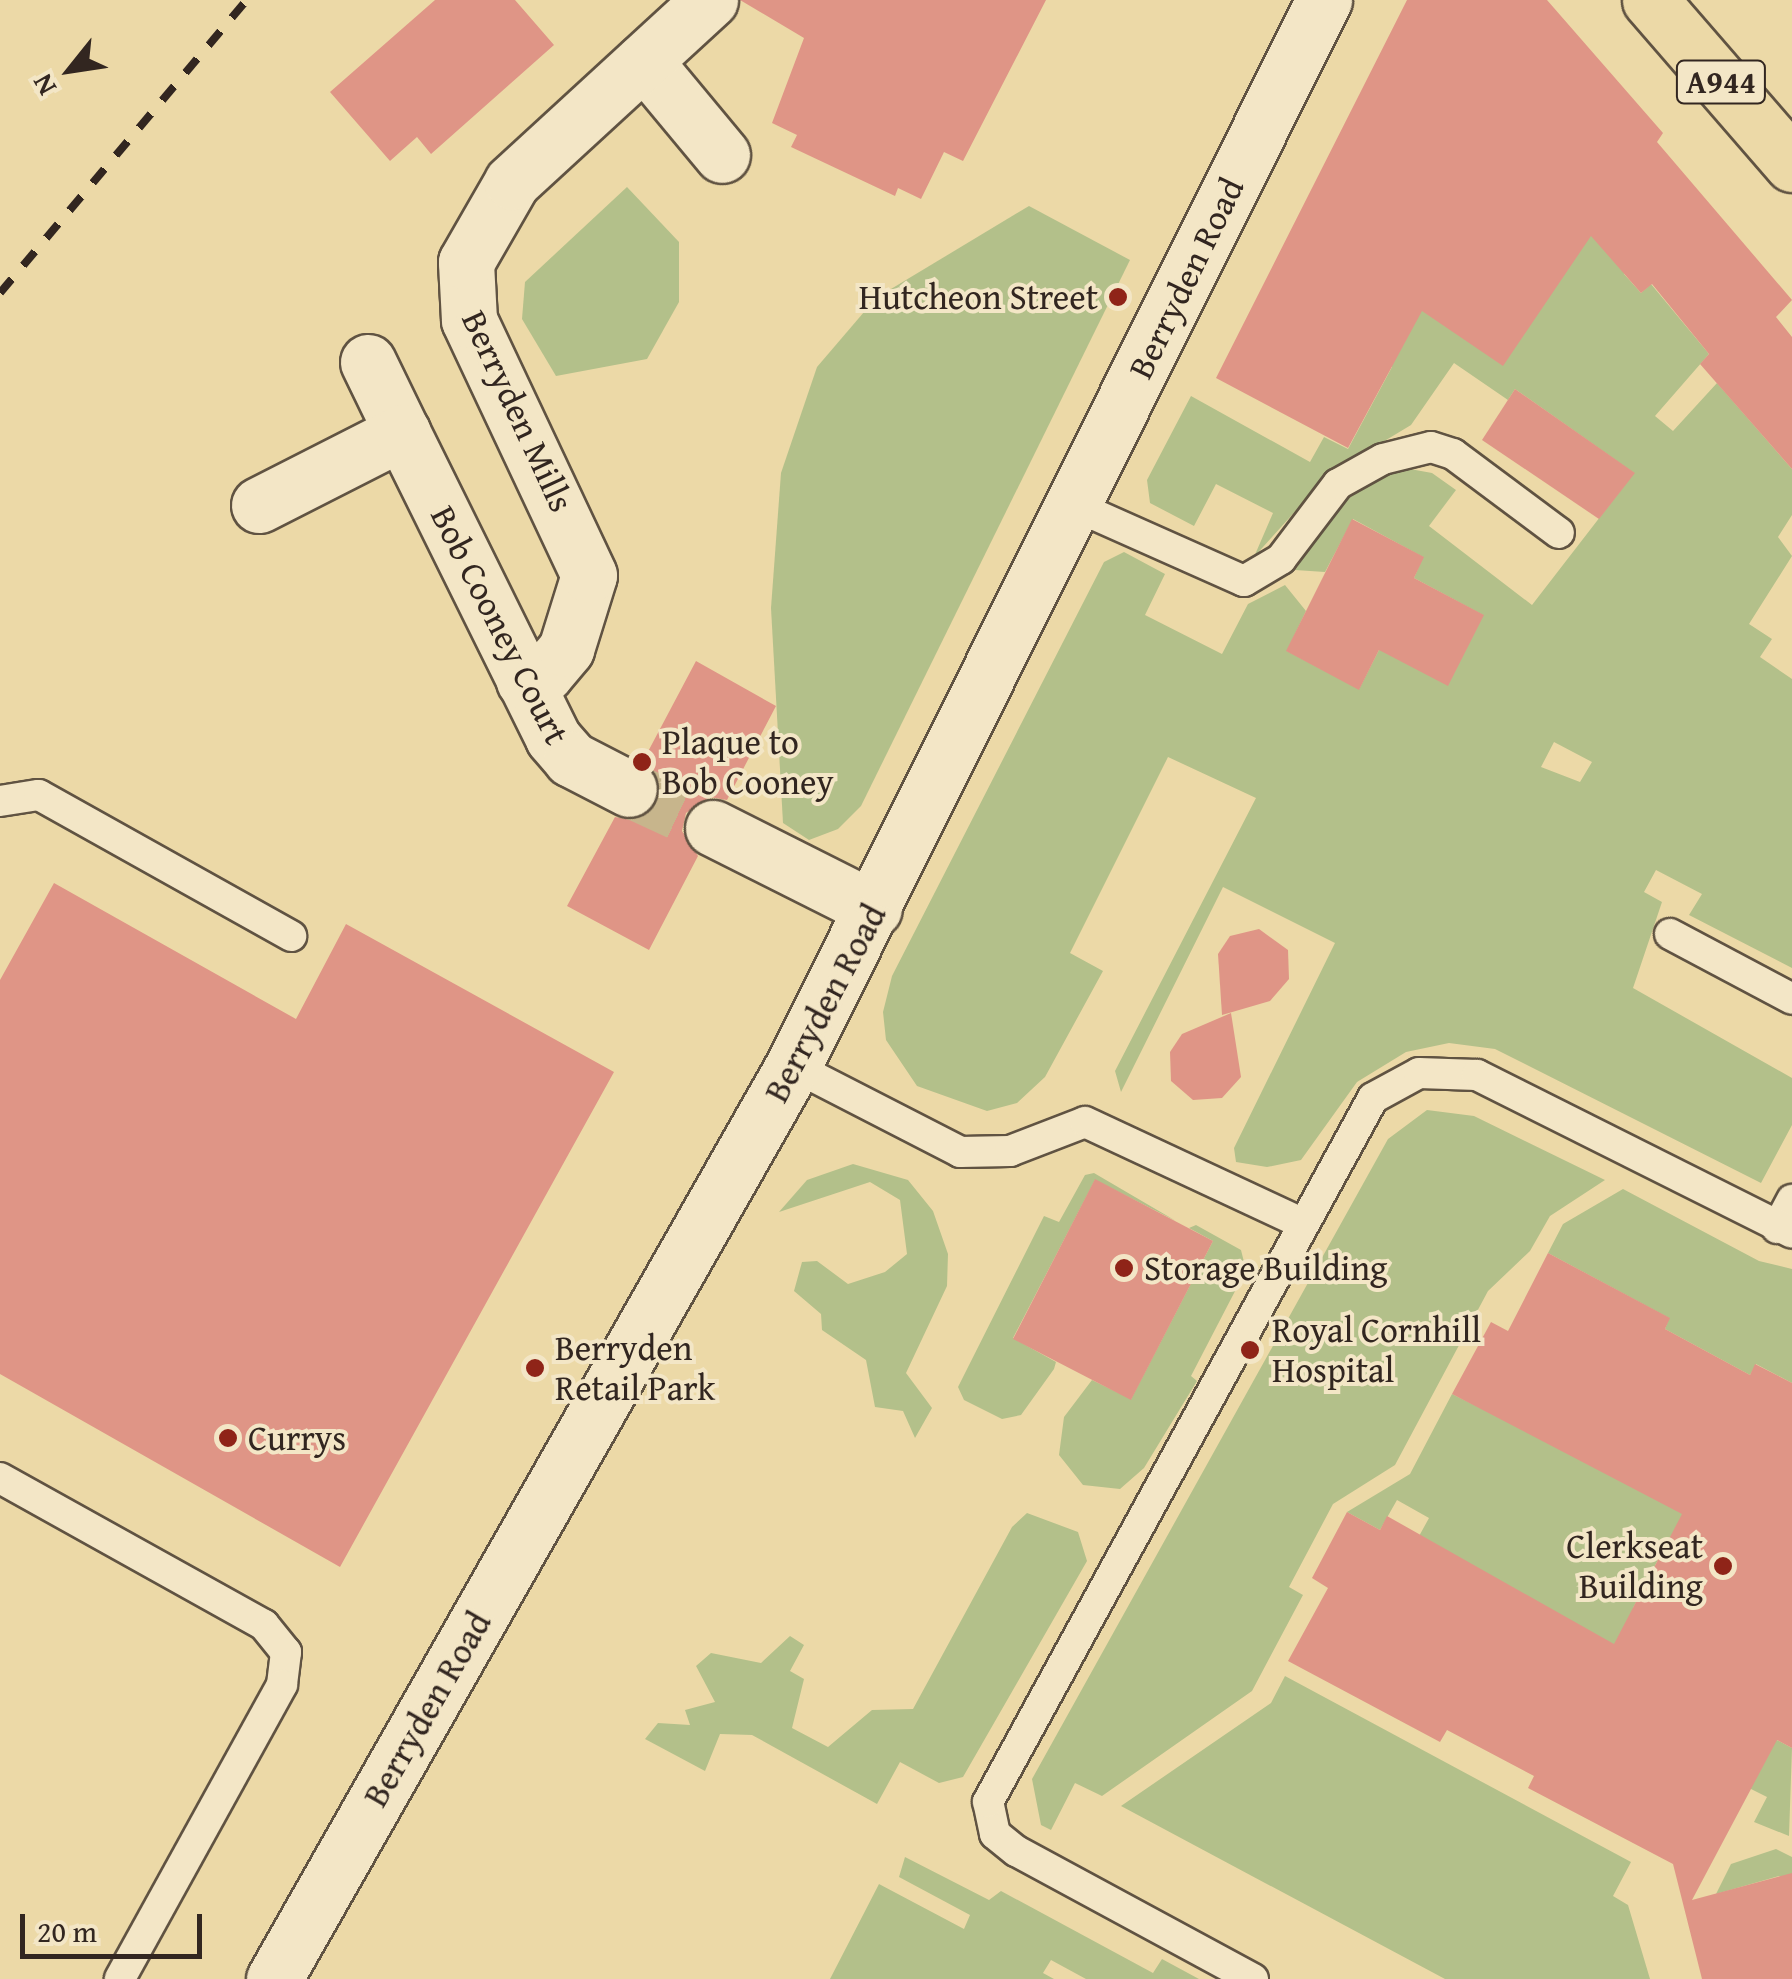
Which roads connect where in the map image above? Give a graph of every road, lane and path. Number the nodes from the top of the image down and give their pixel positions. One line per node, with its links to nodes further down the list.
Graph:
1 (710, 0): 4 (main road, Berryden Mills)
2 (1324, 0): 10 (main road, Berryden Road)
3 (1650, 0): 6 (main road, A944)
4 (644, 61): 5 (main road); 12 (main road, Berryden Mills)
5 (722, 155)
6 (1792, 164)
7 (368, 362): 8 (main road, Bob Cooney Court)
8 (402, 432): 9 (main road); 12 (main road, Bob Cooney Court)
9 (259, 504)
10 (1073, 504): 11 (lane); 16 (main road, Berryden Road)
11 (1558, 533)
12 (524, 681): 13 (main road, Bob Cooney Court)
13 (629, 788)
14 (0, 801): 18 (lane)
15 (713, 828): 16 (main road)
16 (874, 910): 20 (main road, Berryden Road)
17 (1670, 934): 19 (lane)
18 (291, 936)
19 (1792, 999)
20 (793, 1066): 22 (lane); 26 (main road, Berryden Road)
21 (1792, 1200): 23 (lane)
22 (1302, 1223): 23 (lane); 27 (lane)
23 (1785, 1230)
24 (0, 1478): 25 (lane)
25 (120, 1979)
26 (274, 1979)
27 (1253, 1979)

